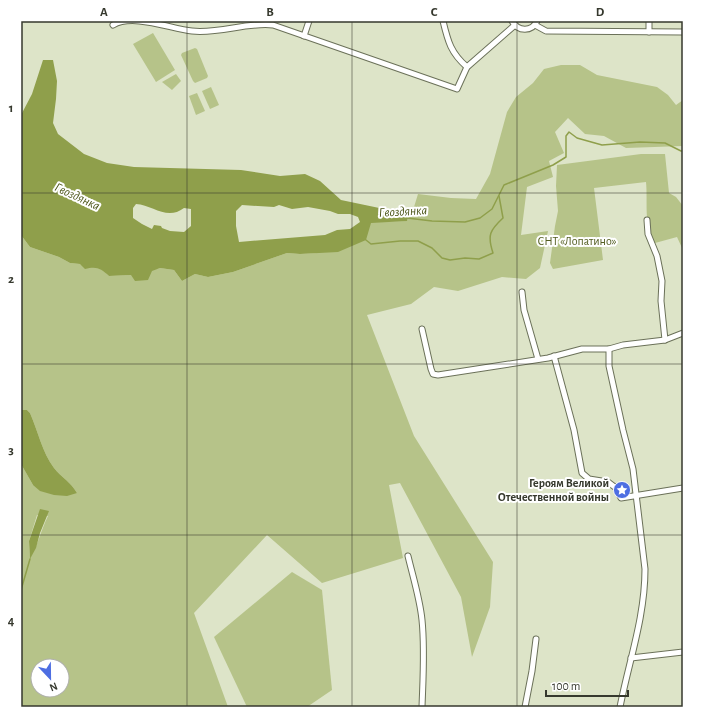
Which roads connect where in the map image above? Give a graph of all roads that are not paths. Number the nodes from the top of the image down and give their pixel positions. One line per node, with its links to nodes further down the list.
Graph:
1 (309, 21): 9 (street)
2 (443, 21): 10 (street)
3 (649, 21): 7 (street)
4 (513, 23): 5 (street); 10 (street)
5 (536, 23): 7 (street)
6 (113, 25): 9 (street)
7 (649, 32): 8 (street)
8 (683, 32)
9 (304, 36): 10 (street)
10 (468, 67)
11 (647, 220): 15 (street)
12 (522, 292): 18 (street)
13 (422, 329): 18 (street)
14 (683, 333): 15 (street)
15 (666, 340): 16 (street)
16 (609, 349): 17 (street); 20 (street)
17 (554, 356): 18 (street); 20 (street)
18 (538, 359)
19 (683, 488): 20 (street)
20 (637, 496): 24 (street)
21 (408, 556): 25 (street)
22 (536, 639): 26 (street)
23 (683, 652): 24 (street)
24 (631, 658): 27 (street)
25 (422, 707)
26 (525, 707)
27 (620, 707)

